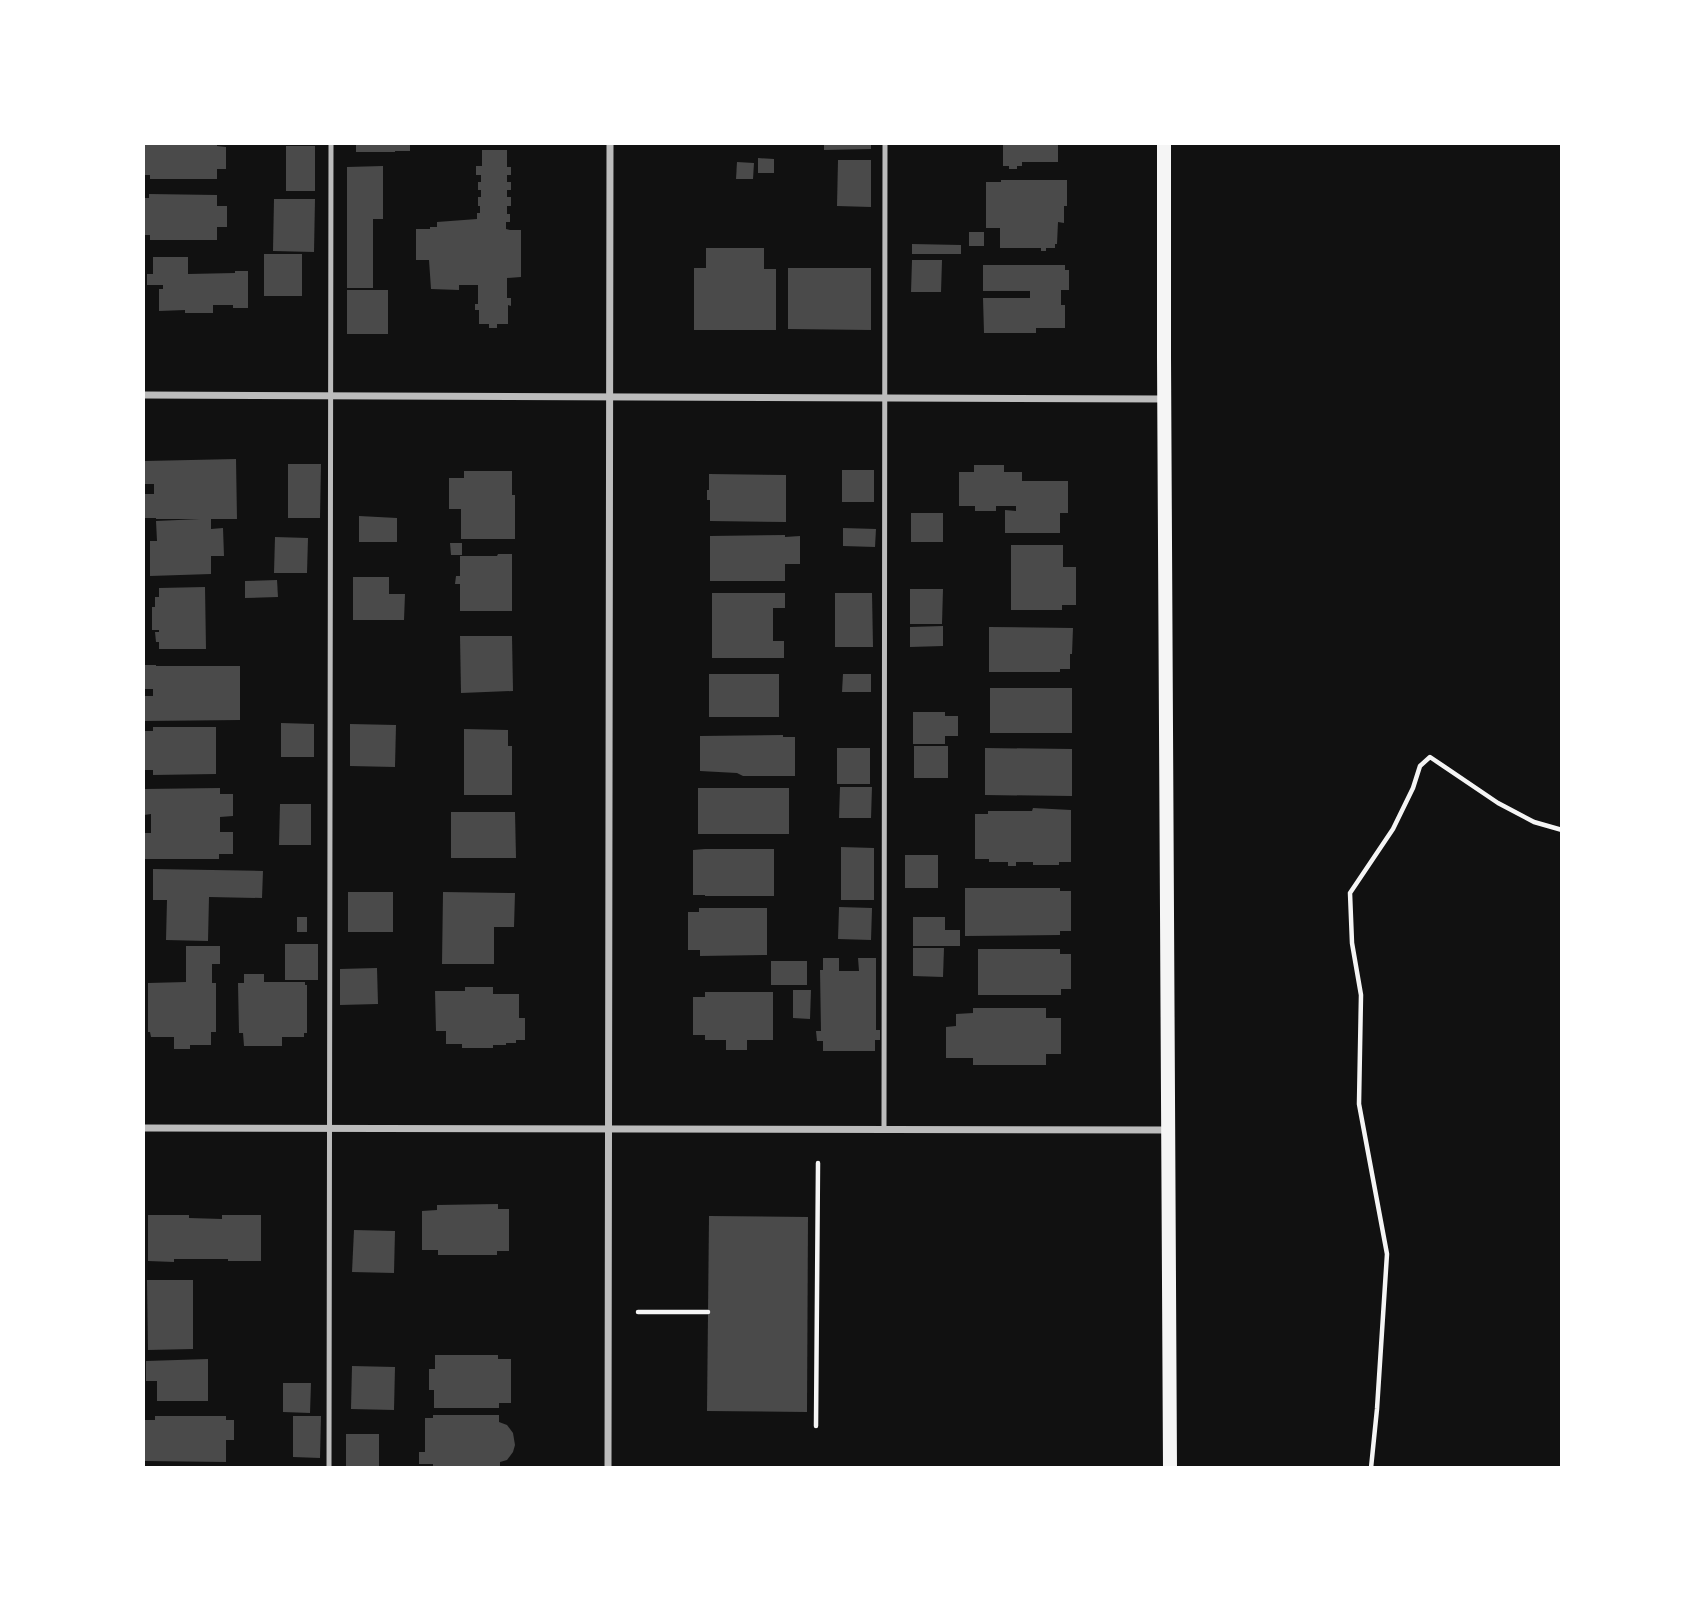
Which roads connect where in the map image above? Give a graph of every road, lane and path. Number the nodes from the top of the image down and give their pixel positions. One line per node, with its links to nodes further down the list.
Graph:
1 (331, 144): 6 (lane)
2 (610, 144): 7 (street)
3 (885, 144): 8 (lane)
4 (1164, 144): 9 (main road)
5 (144, 395): 6 (street)
6 (331, 396): 7 (street); 11 (lane)
7 (609, 397): 8 (street); 13 (street)
8 (885, 397): 9 (street); 14 (lane)
9 (1164, 398): 15 (main road)
10 (1562, 830): 23 (path)
11 (330, 1127): 12 (street); 13 (street); 20 (lane)
12 (144, 1128)
13 (608, 1130): 14 (street); 21 (street)
14 (884, 1130): 15 (street)
15 (1169, 1130): 22 (main road)
16 (818, 1163): 19 (path)
17 (638, 1312): 18 (path)
18 (708, 1312)
19 (816, 1426)
20 (329, 1468)
21 (608, 1468)
22 (1170, 1468)
23 (1371, 1468)

